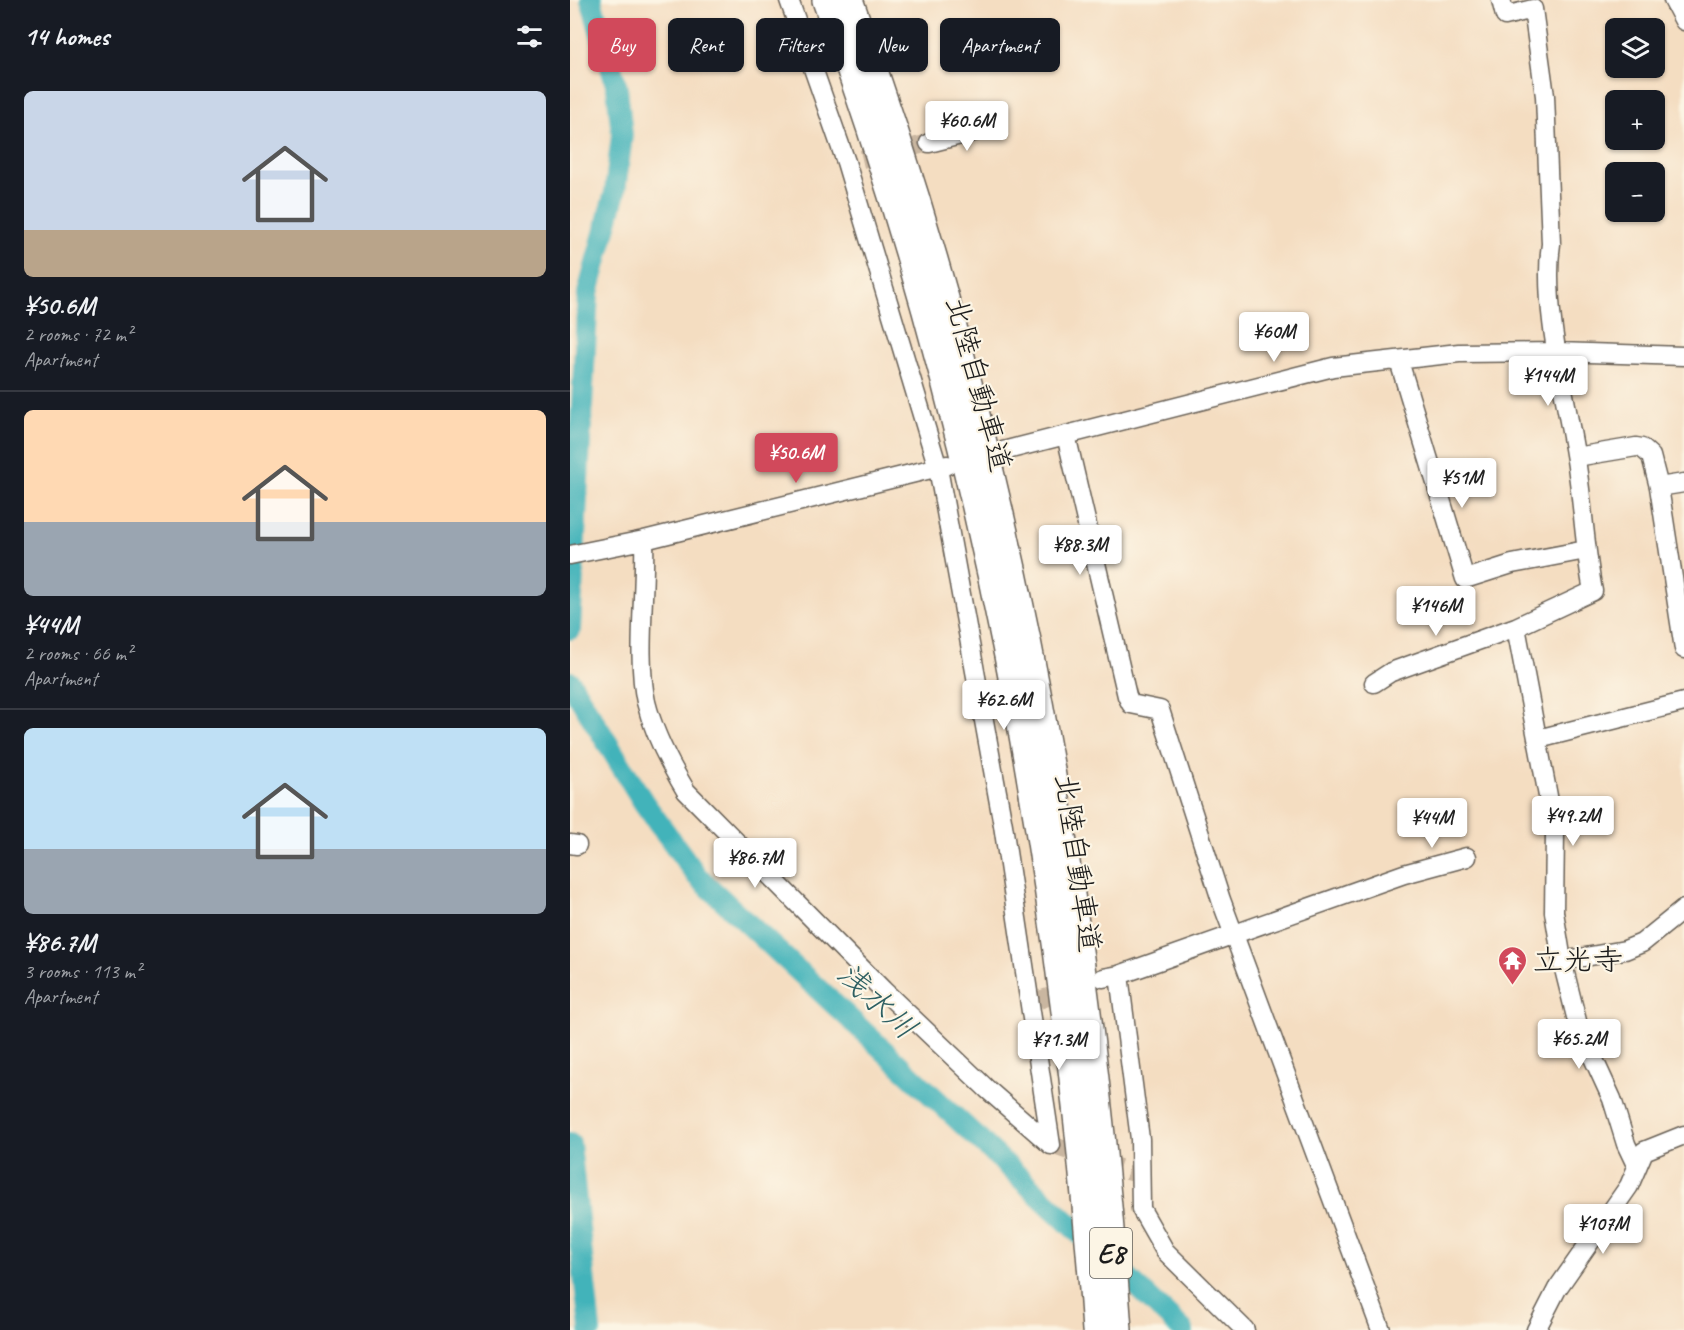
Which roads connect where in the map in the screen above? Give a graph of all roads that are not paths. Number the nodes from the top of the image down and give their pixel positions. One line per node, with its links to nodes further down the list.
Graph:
1 (789, 0): 16 (street)
2 (826, 0): 33 (highway, 北陸自動車道 / E8)
3 (849, 0): 33 (highway, 北陸自動車道 / E8)
4 (1501, 0): 9 (street)
5 (1673, 0): 6 (street)
6 (1684, 21)
7 (996, 126): 8 (street)
8 (929, 143)
9 (1557, 351): 10 (street); 11 (street); 14 (street)
10 (1684, 356)
11 (1399, 361): 12 (street); 20 (street)
12 (1066, 435): 13 (street); 29 (street)
13 (1003, 451)
14 (1575, 457): 18 (street); 20 (street)
15 (958, 462): 16 (street)
16 (938, 468): 19 (street); 19 (street)
17 (1684, 483): 18 (street)
18 (1659, 487): 23 (street)
19 (644, 540): 21 (street)
20 (1586, 550): 22 (street)
21 (570, 555)
22 (1516, 627): 24 (street); 26 (street)
23 (1684, 649)
24 (1374, 684)
25 (1684, 702): 26 (street)
26 (1538, 739): 30 (street)
27 (1467, 857): 29 (street)
28 (1684, 909): 30 (street)
29 (1234, 933): 34 (street); 35 (street)
30 (1562, 961): 32 (street)
31 (1684, 1136): 32 (street)
32 (1636, 1165): 36 (street)
33 (1110, 1324)
34 (1245, 1330)
35 (1382, 1330)
36 (1536, 1330)

